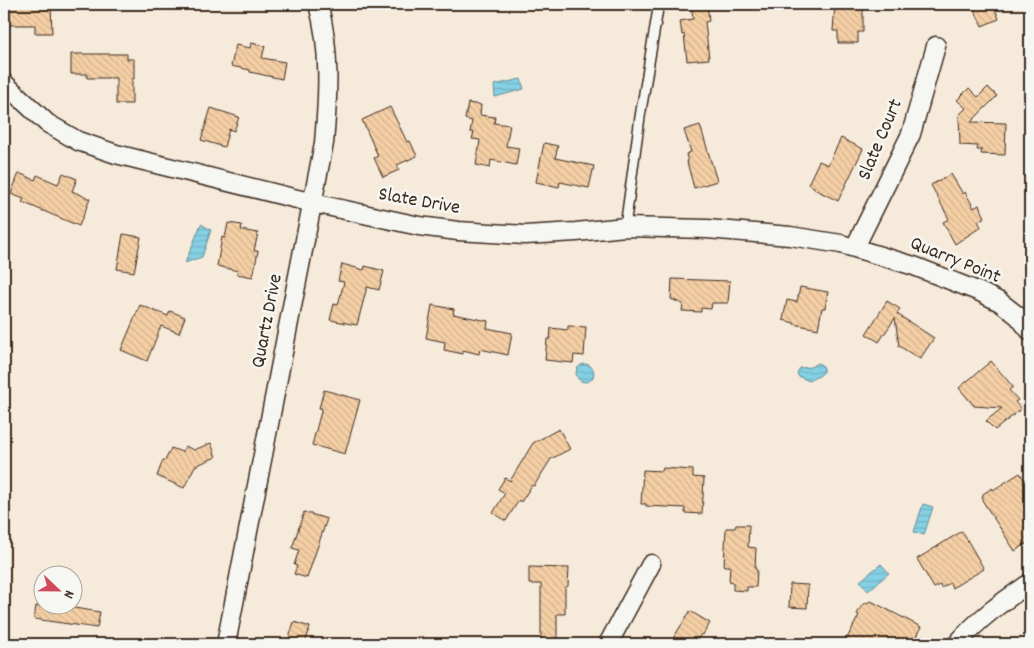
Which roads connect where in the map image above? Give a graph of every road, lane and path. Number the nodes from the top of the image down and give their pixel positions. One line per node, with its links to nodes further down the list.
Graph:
1 (318, 4): 5 (street, Quartz Drive)
2 (658, 9): 6 (lane)
3 (936, 46): 7 (street, Slate Court)
4 (4, 83): 5 (street, Slate Drive)
5 (313, 203): 6 (street, Slate Drive); 11 (street, Quartz Drive)
6 (625, 227): 7 (street, Slate Drive)
7 (855, 247): 8 (street, Quarry Point)
8 (1030, 331)
9 (651, 564): 12 (street)
10 (1030, 583): 13 (street)
11 (226, 644)
12 (608, 644)
13 (957, 644)

